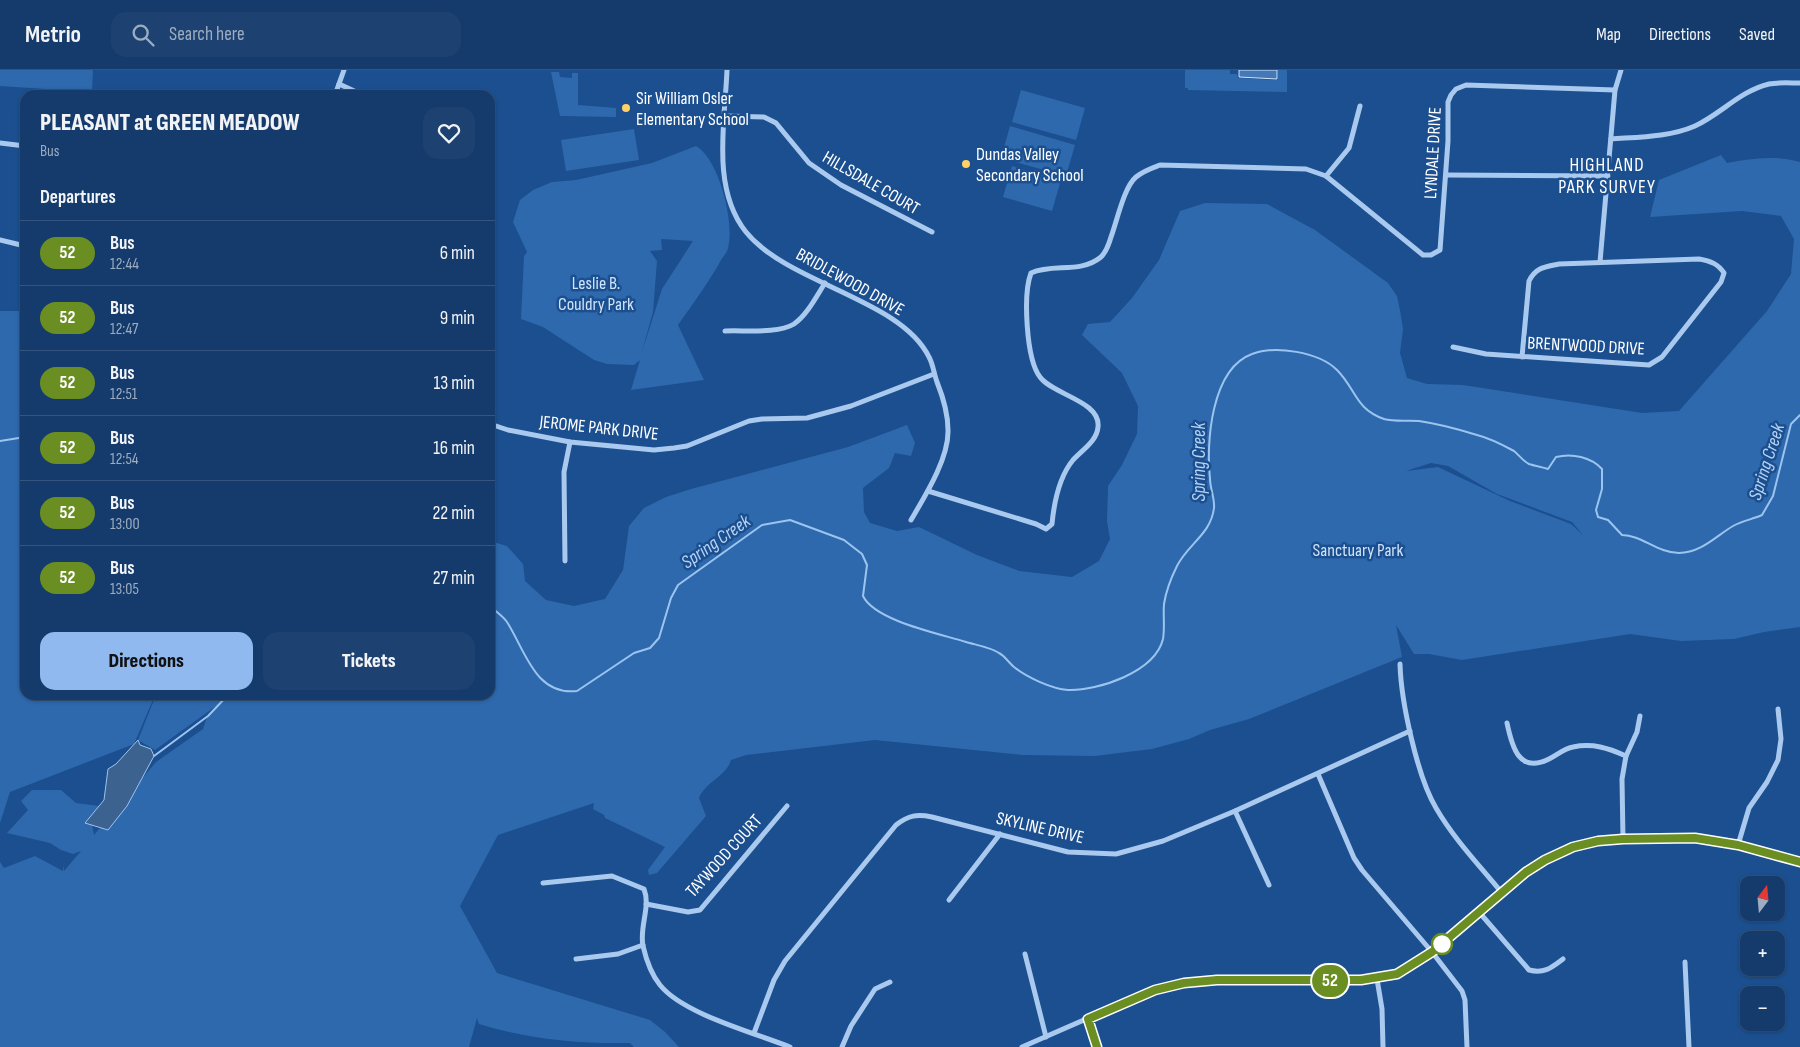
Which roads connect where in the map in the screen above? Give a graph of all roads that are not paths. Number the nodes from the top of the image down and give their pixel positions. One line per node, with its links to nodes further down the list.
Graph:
1 (344, 70): 5 (street)
2 (727, 70): 10 (street, BRIDLEWOOD DRIVE)
3 (1620, 70): 8 (street)
4 (1800, 83): 11 (street)
5 (340, 84): 6 (street); 7 (street)
6 (337, 90)
7 (353, 90)
8 (1615, 90): 11 (street); 14 (street, LYNDALE DRIVE)
9 (1360, 106): 15 (street)
10 (725, 116): 17 (street, HILLSDALE COURT); 21 (street, BRIDLEWOOD DRIVE)
11 (1611, 139): 16 (street)
12 (0, 143): 13 (street)
13 (20, 145)
14 (1446, 175): 15 (street, LYNDALE DRIVE); 16 (street)
15 (1326, 176): 28 (street)
16 (1608, 176): 20 (street)
17 (932, 232)
18 (0, 240): 19 (street)
19 (20, 245)
20 (1600, 262): 24 (street); 24 (street, BRENTWOOD DRIVE)
21 (824, 284): 22 (street); 25 (street, BRIDLEWOOD DRIVE)
22 (725, 331)
23 (1453, 347): 24 (street, BRENTWOOD DRIVE)
24 (1522, 357)
25 (934, 374): 27 (street, JEROME PARK DRIVE); 28 (street, BRIDLEWOOD DRIVE)
26 (495, 426): 27 (street, JEROME PARK DRIVE)
27 (570, 442): 30 (street)
28 (928, 491): 29 (street, BRIDLEWOOD DRIVE)
29 (911, 520)
30 (565, 561)
31 (1400, 664): 35 (street)
32 (1778, 710): 42 (street)
33 (1640, 716): 36 (street)
34 (1507, 723): 36 (street)
35 (1410, 731): 37 (street, SKYLINE DRIVE); 46 (street)
36 (1626, 756): 41 (street)
37 (1318, 774): 39 (street, SKYLINE DRIVE); 51 (street)
38 (787, 806): 48 (street, TAYWOOD COURT)
39 (1235, 811): 40 (street, SKYLINE DRIVE); 45 (street)
40 (1000, 834): 47 (street); 59 (street, SKYLINE DRIVE)
41 (1623, 839): 42 (street); 46 (street)
42 (1738, 845): 43 (street)
43 (1800, 862)
44 (543, 883): 48 (street)
45 (1270, 885)
46 (1502, 892): 49 (street)
47 (948, 900)
48 (647, 901): 50 (street)
49 (1479, 912): 51 (street); 54 (street)
50 (643, 945): 53 (street); 59 (street)
51 (1432, 952): 56 (street); 66 (street)
52 (1025, 954): 60 (street)
53 (576, 959)
54 (1563, 959)
55 (1685, 962): 67 (street)
56 (1377, 979): 58 (street); 65 (street)
57 (890, 982): 62 (street)
58 (1088, 1019): 60 (street); 64 (street)
59 (754, 1033): 61 (street)
60 (1046, 1036): 63 (street)
61 (790, 1047)
62 (842, 1047)
63 (1022, 1047)
64 (1097, 1047)
65 (1383, 1047)
66 (1467, 1047)
67 (1689, 1047)

